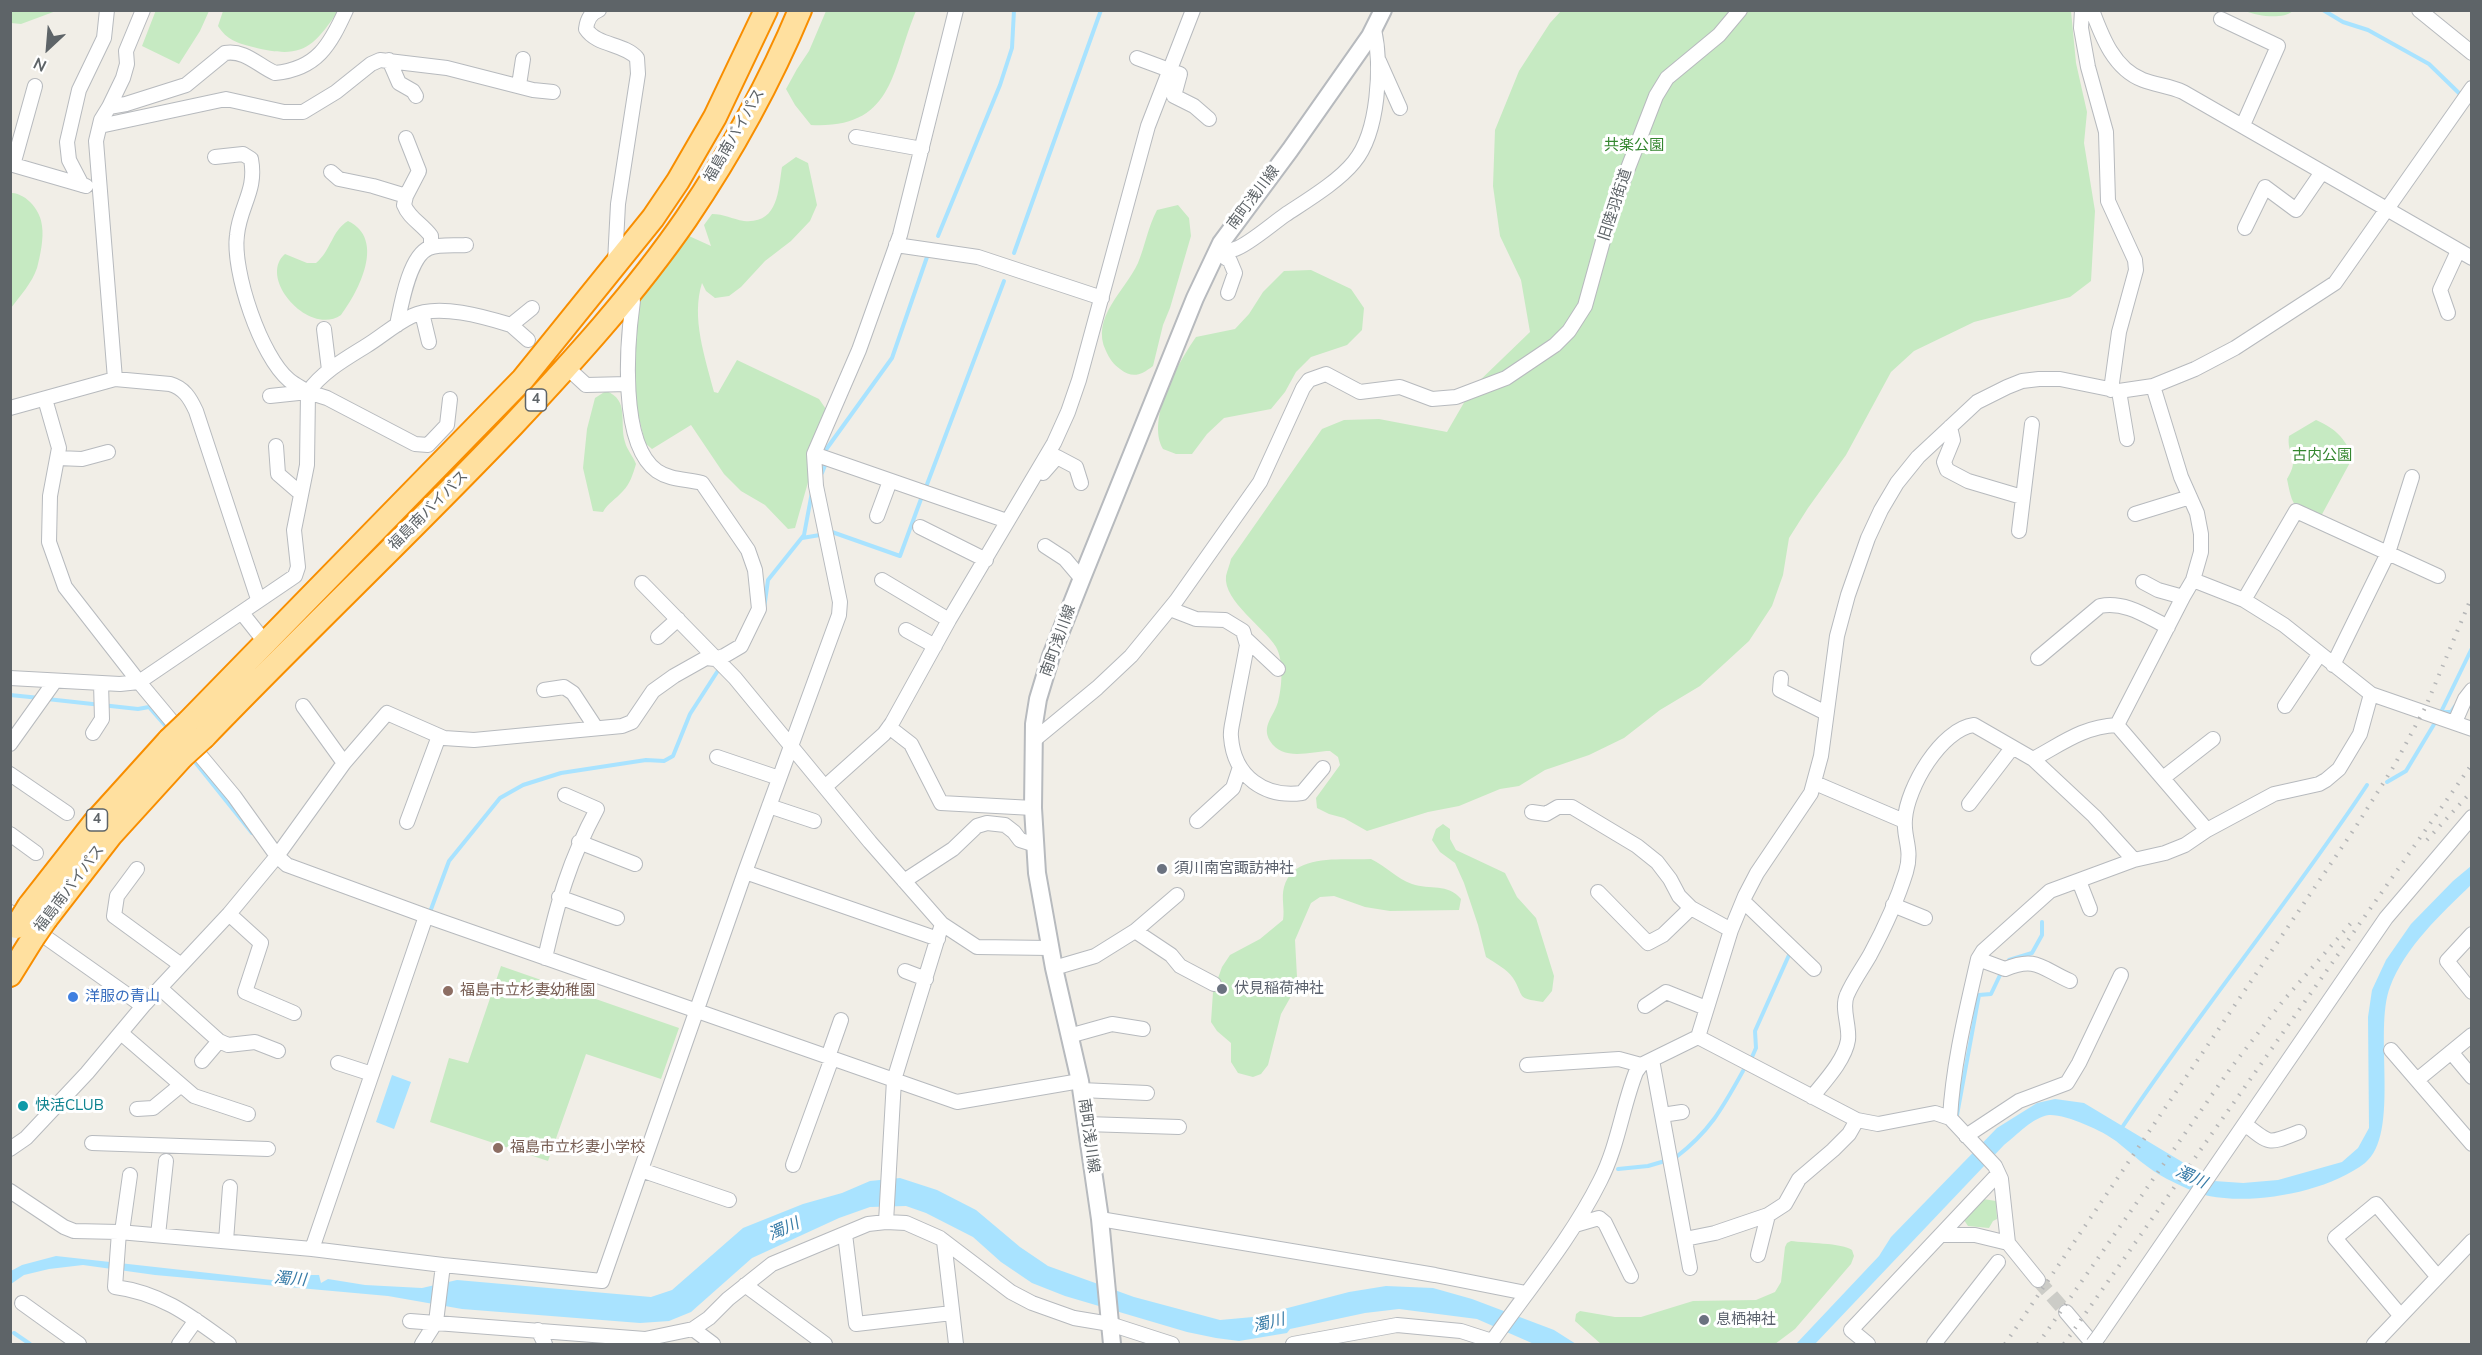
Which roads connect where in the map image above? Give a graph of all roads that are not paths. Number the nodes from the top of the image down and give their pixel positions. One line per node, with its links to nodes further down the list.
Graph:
1 (107, 10): 38 (street)
2 (143, 10): 26 (street)
3 (346, 10): 26 (street)
4 (599, 10): 49 (street)
5 (766, 10): 49 (highway, 福島南バイパス / 4)
6 (800, 10): 134 (highway, 福島南バイパス / 4)
7 (956, 10): 33 (street)
8 (1193, 10): 20 (street)
9 (1740, 10): 103 (street, 旧陸羽街道)
10 (2082, 10): 66 (street)
11 (2092, 10): 29 (street)
12 (2419, 10): 15 (street)
13 (1377, 17): 19 (street); 47 (street, 南町浅川線)
14 (2221, 20): 29 (street)
15 (2472, 53)
16 (1137, 58): 20 (street)
17 (524, 59): 22 (street)
18 (389, 60): 22 (street); 25 (street); 30 (street)
19 (1379, 60): 27 (street); 47 (street)
20 (1171, 71): 28 (street); 51 (street)
21 (35, 86): 35 (street)
22 (519, 86): 24 (street)
23 (2471, 89): 41 (street)
24 (553, 92)
25 (416, 96)
26 (109, 107): 30 (street)
27 (1400, 108)
28 (1209, 119)
29 (2243, 125): 37 (street)
30 (100, 126): 39 (street)
31 (856, 137): 33 (street)
32 (406, 138): 40 (street)
33 (922, 149): 44 (street)
34 (215, 158): 67 (street)
35 (12, 165): 38 (street)
36 (331, 172): 40 (street)
37 (2322, 172): 41 (street); 42 (street)
38 (82, 185): 39 (street)
39 (100, 188): 63 (street)
40 (406, 196): 45 (street)
41 (2388, 208): 46 (street); 65 (street)
42 (2246, 228)
43 (466, 245): 45 (street)
44 (896, 245): 51 (street); 77 (street)
45 (431, 247): 56 (street)
46 (2458, 251): 48 (street); 55 (street)
47 (1217, 252): 50 (street); 95 (street, 南町浅川線)
48 (2472, 258)
49 (615, 264): 111 (highway, 福島南バイパス / 4)
50 (1228, 293)
51 (1102, 298): 82 (street)
52 (633, 301): 64 (street)
53 (532, 308): 57 (street)
54 (422, 312): 56 (street); 57 (street); 60 (street)
55 (2448, 313)
56 (397, 325): 61 (street)
57 (511, 325): 59 (street)
58 (324, 329): 61 (street)
59 (528, 340)
60 (429, 342)
61 (329, 370): 67 (street)
62 (573, 373): 64 (street)
63 (115, 379): 69 (street); 101 (street)
64 (628, 384): 115 (street)
65 (2153, 386): 66 (street); 85 (street)
66 (2115, 391): 73 (street); 74 (street)
67 (308, 392): 68 (street); 70 (street); 83 (street)
68 (270, 396)
69 (45, 399): 71 (street); 78 (street)
70 (450, 399)
71 (10, 408)
72 (2032, 424): 84 (street)
73 (1950, 427): 84 (street); 128 (street)
74 (2127, 439)
75 (276, 446): 83 (street)
76 (108, 452): 78 (street)
77 (814, 454): 80 (street); 140 (street)
78 (57, 458): 121 (street)
79 (2412, 477): 92 (street)
80 (890, 481): 87 (street); 88 (street)
81 (1081, 483): 82 (street)
82 (1028, 486): 88 (street)
83 (300, 493): 101 (street)
84 (2022, 497): 90 (street)
85 (2190, 497): 86 (street); 97 (street)
86 (2135, 514)
87 (877, 516)
88 (1007, 521): 93 (street)
89 (920, 527): 93 (street)
90 (2019, 531)
91 (1045, 546): 95 (street)
92 (2388, 554): 94 (street); 102 (street); 116 (street)
93 (986, 560): 106 (street)
94 (2438, 576)
95 (1082, 579): 138 (street, 南町浅川線)
96 (882, 580): 106 (street)
97 (2193, 580): 100 (street); 102 (street)
98 (2143, 582): 100 (street)
99 (642, 583): 105 (street)
100 (2183, 597): 107 (street)
101 (258, 599): 104 (street)
102 (2244, 600): 113 (street)
103 (1170, 609): 110 (street); 138 (street, 旧陸羽街道)
104 (242, 613): 111 (street); 121 (street)
105 (678, 619): 109 (street); 115 (street)
106 (949, 620): 112 (street)
107 (2168, 627): 114 (street); 130 (street)
108 (906, 630): 112 (street)
109 (658, 637)
110 (1246, 639): 117 (street); 145 (street)
111 (265, 642): 134 (highway, 福島南バイパス / 4)
112 (935, 646): 131 (street)
113 (2319, 655): 116 (street); 127 (street)
114 (2038, 658)
115 (715, 659): 132 (street); 140 (street)
116 (2333, 665): 125 (street)
117 (1278, 669)
118 (10, 678): 120 (street)
119 (1781, 678): 128 (street)
120 (55, 681): 122 (street); 139 (street)
121 (138, 682): 122 (street); 168 (street)
122 (101, 683): 135 (street)
123 (544, 690): 132 (street)
124 (2472, 690): 129 (street)
125 (2371, 694): 129 (street); 163 (street)
126 (303, 706): 144 (street)
127 (2285, 706)
128 (1826, 713): 150 (street)
129 (2455, 722): 133 (street)
130 (2117, 725): 143 (street); 149 (street)
131 (889, 727): 151 (street); 155 (street)
132 (596, 728): 136 (street)
133 (2471, 728)
134 (196, 730): 186 (highway, 福島南バイパス / 4, bridge)
135 (93, 733)
136 (439, 736): 144 (street); 162 (street)
137 (2213, 739): 149 (street)
138 (1034, 740): 155 (street, 南町浅川線)
139 (10, 744)
140 (790, 746): 148 (street); 151 (street)
141 (2012, 748): 143 (street); 153 (street); 161 (street)
142 (717, 756): 148 (street)
143 (2033, 759): 169 (street)
144 (344, 763): 168 (street)
145 (1240, 767): 146 (street); 160 (street)
146 (1323, 768)
147 (10, 774): 157 (street)
148 (779, 778): 154 (street)
149 (2163, 778): 163 (street)
150 (1815, 783): 161 (street); 178 (street)
151 (826, 786): 173 (street)
152 (565, 795): 165 (street)
153 (1969, 804)
154 (769, 806): 159 (street); 172 (street)
155 (1033, 808): 166 (street, 南町浅川線)
156 (1532, 812): 180 (street)
157 (67, 813)
158 (2472, 817): 243 (street)
159 (814, 821)
160 (1197, 821)
161 (1905, 821): 179 (street)
162 (407, 822)
163 (2207, 830): 169 (street)
164 (10, 834): 167 (street)
165 (579, 842): 170 (street); 177 (street)
166 (1036, 845): 173 (street); 192 (street, 南町浅川線)
167 (36, 853)
168 (277, 856): 182 (street); 183 (street)
169 (2134, 860): 174 (street)
170 (635, 864)
171 (137, 869): 195 (street)
172 (746, 872): 191 (street); 210 (street)
173 (904, 881): 187 (street)
174 (2079, 881): 181 (street); 194 (street)
175 (1598, 892): 180 (street)
176 (1177, 895): 189 (street)
177 (559, 897): 184 (street); 193 (street)
178 (1743, 901): 188 (street); 197 (street)
179 (1893, 905): 185 (street); 235 (street)
180 (1690, 908): 188 (street)
181 (2090, 909)
182 (229, 914): 195 (street); 211 (street)
183 (426, 916): 193 (street); 228 (street)
184 (617, 918)
185 (1925, 918)
186 (24, 923): 199 (highway, 福島南バイパス / 4); 206 (street)
187 (942, 924): 191 (street); 192 (street)
188 (1731, 930): 209 (street)
189 (1135, 931): 196 (street); 203 (street)
190 (2472, 934): 205 (street)
191 (938, 939): 201 (street)
192 (1050, 948): 196 (street, 南町浅川線)
193 (545, 958): 210 (street)
194 (1978, 959): 202 (street); 240 (street)
195 (181, 965): 204 (street)
196 (1054, 968): 217 (street, 南町浅川線)
197 (1814, 969)
198 (905, 971): 201 (street)
199 (10, 975)
200 (2121, 975): 246 (street)
201 (926, 979): 230 (street)
202 (2070, 981)
203 (1214, 984)
204 (159, 988): 206 (street); 212 (street)
205 (2472, 992)
206 (143, 1006): 215 (street)
207 (1645, 1006): 209 (street)
208 (203, 1008): 212 (street)
209 (1706, 1008): 218 (street)
210 (697, 1012): 223 (street); 253 (street)
211 (294, 1013)
212 (194, 1020): 219 (street)
213 (841, 1020): 223 (street)
214 (1143, 1029): 217 (street)
215 (121, 1033): 232 (street); 249 (street)
216 (2472, 1035): 222 (street)
217 (1069, 1036): 233 (street, 南町浅川線)
218 (1698, 1037): 226 (street); 235 (street)
219 (219, 1041): 221 (street); 224 (street)
220 (2391, 1050): 231 (street)
221 (278, 1051)
222 (2451, 1052): 229 (street); 231 (street)
223 (830, 1058): 230 (street); 252 (street)
224 (202, 1061)
225 (338, 1063): 228 (street)
226 (1646, 1063): 227 (street); 239 (street); 262 (street)
227 (1527, 1065)
228 (372, 1074): 272 (street)
229 (2472, 1077)
230 (894, 1080): 233 (street); 261 (street)
231 (2416, 1080): 247 (street)
232 (181, 1085): 236 (street); 238 (street)
233 (1080, 1086): 234 (street); 242 (street, 南町浅川線)
234 (1147, 1093)
235 (1812, 1098): 241 (street)
236 (136, 1109)
237 (1682, 1112): 239 (street)
238 (248, 1114)
239 (1662, 1115): 267 (street)
240 (1950, 1118): 241 (street); 246 (street)
241 (1857, 1120): 259 (street)
242 (1086, 1124): 244 (street); 260 (street, 南町浅川線)
243 (2245, 1124): 245 (street); 294 (street)
244 (1179, 1127)
245 (2299, 1132)
246 (1968, 1139): 254 (street)
247 (2470, 1139)
248 (92, 1143): 250 (street)
249 (10, 1149)
250 (268, 1149)
251 (166, 1161): 264 (street)
252 (793, 1165)
253 (641, 1170): 258 (street); 275 (street)
254 (1996, 1170): 265 (street); 270 (street)
255 (130, 1175): 266 (street)
256 (231, 1186): 268 (street)
257 (10, 1191): 266 (street)
258 (729, 1200)
259 (1768, 1215): 267 (street); 273 (street)
260 (1100, 1219): 281 (street); 288 (street, 南町浅川線)
261 (886, 1220): 263 (street); 269 (street)
262 (1575, 1225): 277 (street); 281 (street)
263 (845, 1234): 280 (street); 284 (street)
264 (158, 1235): 266 (street); 268 (street)
265 (1941, 1235): 270 (street); 306 (street)
266 (120, 1236): 286 (street)
267 (1685, 1239): 276 (street)
268 (226, 1241): 272 (street)
269 (944, 1241): 284 (street); 288 (street)
270 (2008, 1243): 279 (street)
271 (2470, 1245): 278 (street)
272 (312, 1249): 275 (street)
273 (1758, 1255)
274 (1998, 1262): 307 (street)
275 (443, 1265): 289 (street)
276 (1690, 1268)
277 (1631, 1276)
278 (2438, 1276): 285 (street); 285 (street)
279 (2038, 1280)
280 (745, 1285): 290 (street); 301 (street)
281 (1526, 1293): 293 (street)
282 (22, 1303): 295 (street)
283 (2066, 1312): 294 (street)
284 (952, 1313): 302 (street)
285 (2400, 1315): 308 (street)
286 (196, 1320): 296 (street); 297 (street)
287 (410, 1321): 289 (street)
288 (1110, 1321): 303 (street, 南町浅川線); 304 (street)
289 (436, 1322): 291 (street); 298 (street)
290 (693, 1329): 292 (street); 300 (street)
291 (538, 1330): 292 (street); 299 (street)
292 (659, 1340)
293 (1493, 1340): 305 (street)
294 (2095, 1342)
295 (78, 1344)
296 (179, 1344)
297 (229, 1344)
298 (422, 1344)
299 (545, 1344)
300 (714, 1344)
301 (825, 1344)
302 (956, 1344)
303 (1112, 1344)
304 (1172, 1344)
305 (1293, 1344)
306 (1868, 1344)
307 (1934, 1344)
308 (2374, 1344)

